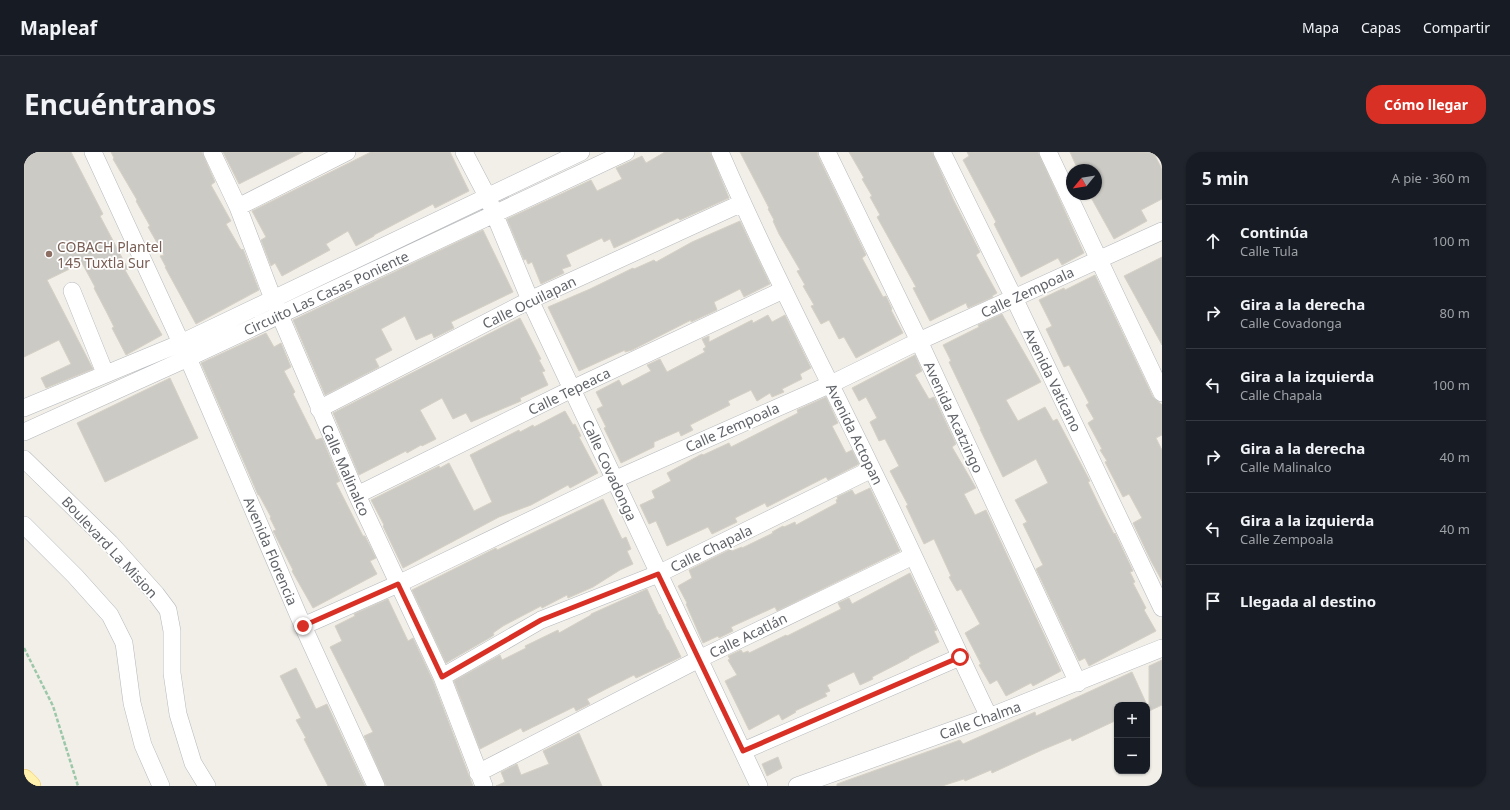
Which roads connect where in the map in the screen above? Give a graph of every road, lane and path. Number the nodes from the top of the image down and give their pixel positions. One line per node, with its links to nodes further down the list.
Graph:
1 (93, 152): 24 (street, Avenida Florencia)
2 (212, 152): 13 (street, Calle Malinalco)
3 (347, 152): 13 (street)
4 (464, 152): 11 (street, Calle Covadonga)
5 (580, 152): 11 (street, Circuito Las Casas Poniente)
6 (626, 152): 14 (street, Circuito Las Casas Poniente)
7 (720, 152): 12 (street, Avenida Actopan)
8 (828, 152): 23 (street, Avenida Acatzingo)
9 (942, 152): 19 (street, Avenida Vaticano)
10 (1048, 152): 16 (street)
11 (487, 196): 14 (street, Calle Covadonga); 20 (street, Circuito Las Casas Poniente)
12 (742, 203): 17 (street, Avenida Actopan); 21 (street, Calle Ocuilapan)
13 (238, 207): 20 (street, Calle Malinalco)
14 (494, 213): 21 (street, Calle Covadonga); 22 (street, Circuito Las Casas Poniente)
15 (1162, 231): 16 (street, Calle Zempoala)
16 (1099, 259): 19 (street, Calle Zempoala); 29 (street)
17 (783, 290): 27 (street, Avenida Actopan); 28 (street, Calle Tepeaca)
18 (72, 291): 26 (street)
19 (1014, 298): 23 (street, Calle Zempoala); 41 (street, Avenida Vaticano)
20 (273, 299): 22 (street, Calle Malinalco); 24 (street, Circuito Las Casas Poniente)
21 (530, 300): 28 (street, Calle Covadonga); 31 (street, Calle Ocuilapan)
22 (280, 314): 25 (street, Circuito Las Casas Poniente); 31 (street, Calle Malinalco)
23 (919, 341): 27 (street, Calle Zempoala); 48 (street, Avenida Acatzingo)
24 (180, 343): 25 (street, Avenida Florencia); 26 (street, Circuito Las Casas Poniente)
25 (188, 358): 32 (street, Circuito Las Casas Poniente); 42 (street, Avenida Florencia)
26 (105, 373): 30 (street, Circuito Las Casas Poniente)
27 (831, 384): 34 (street, Avenida Actopan); 35 (street, Calle Zempoala)
28 (572, 389): 35 (street, Calle Covadonga); 36 (street, Calle Tepeaca)
29 (1162, 393)
30 (24, 408)
31 (319, 409): 36 (street, Calle Malinalco)
32 (24, 432)
33 (24, 459): 56 (street, Boulevard La Mision)
34 (872, 469): 38 (street, Avenida Actopan); 39 (street, Calle Chapala)
35 (614, 480): 39 (street, Calle Covadonga); 40 (street, Calle Zempoala)
36 (357, 495): 40 (street, Calle Malinalco)
37 (24, 525): 55 (street)
38 (913, 556): 45 (street, Avenida Actopan); 46 (street, Calle Acatlán)
39 (658, 574): 46 (street, Calle Covadonga); 47 (street, Calle Chapala)
40 (398, 584): 42 (street, Calle Zempoala); 47 (street, Calle Malinalco)
41 (1162, 608)
42 (303, 626): 57 (street, Avenida Florencia)
43 (24, 648): 54 (path)
44 (1162, 648): 48 (street, Calle Chalma)
45 (960, 657): 49 (street, Avenida Actopan); 50 (street)
46 (699, 659): 50 (street, Calle Covadonga); 51 (street, Calle Acatlán)
47 (442, 677): 51 (street, Calle Malinalco)
48 (1078, 683): 49 (street, Calle Chalma)
49 (989, 717): 59 (street, Calle Chalma)
50 (743, 751): 58 (street, Calle Covadonga)
51 (481, 779)
52 (24, 780): 53 (main road)
53 (30, 786)
54 (78, 786)
55 (161, 786)
56 (207, 786)
57 (376, 786)
58 (759, 786)
59 (797, 786)

